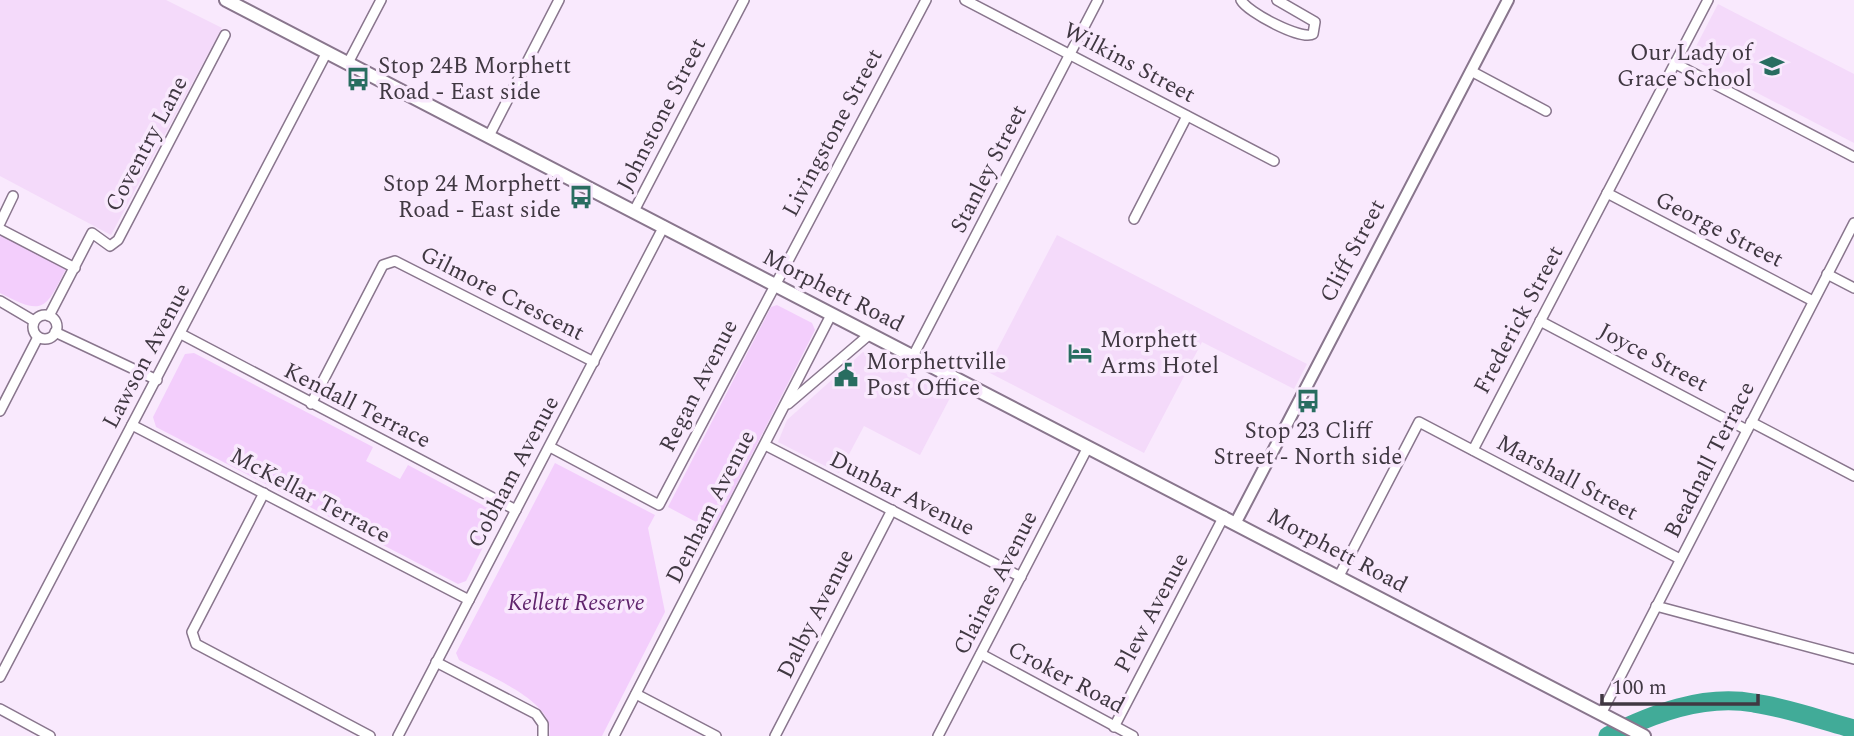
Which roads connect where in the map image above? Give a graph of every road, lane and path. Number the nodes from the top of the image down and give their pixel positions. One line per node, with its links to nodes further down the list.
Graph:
1 (226, 0): 14 (main road, Morphett Road)
2 (381, 0): 16 (street)
3 (559, 0): 21 (street)
4 (744, 0): 26 (street, Johnstone Street)
5 (926, 0): 34 (street, Livingstone Street)
6 (965, 0): 15 (street, Wilkins Street)
7 (1098, 0): 15 (street, Stanley Street)
8 (1241, 0): 12 (street)
9 (1277, 0): 12 (street)
10 (1508, 0): 18 (street, Cliff Street)
11 (1708, 0): 17 (street, Frederick Street)
12 (1289, 3)
13 (225, 35): 32 (street, Coventry Lane)
14 (327, 52): 16 (main road, Morphett Road); 43 (street, Lawson Avenue)
15 (1070, 54): 20 (street, Wilkins Street); 46 (street, Stanley Street)
16 (348, 63): 21 (main road, Morphett Road)
17 (1674, 64): 22 (street); 24 (street, Frederick Street)
18 (1471, 71): 19 (street); 62 (street, Cliff Street)
19 (1546, 111)
20 (1188, 116): 23 (street, Wilkins Street); 27 (street)
21 (489, 136): 26 (main road, Morphett Road)
22 (1854, 158)
23 (1274, 161)
24 (1606, 193): 37 (street, George Street); 41 (street, Frederick Street)
25 (13, 196): 28 (street)
26 (634, 211): 30 (main road, Morphett Road)
27 (1134, 219)
28 (0, 223)
29 (1854, 223): 33 (street, Beadnall Terrace)
30 (664, 226): 34 (main road, Morphett Road); 47 (street, Cobham Avenue)
31 (0, 229): 32 (street)
32 (75, 268): 39 (street)
33 (1827, 274): 35 (street); 37 (street, Beadnall Terrace)
34 (774, 284): 38 (main road, Morphett Road); 55 (street, Regan Avenue)
35 (1854, 288)
36 (0, 300): 40 (street)
37 (1813, 301): 53 (street, Beadnall Terrace)
38 (831, 314): 44 (main road, Morphett Road); 50 (street, Denham Avenue)
39 (49, 316): 40 (street); 42 (street)
40 (34, 321): 45 (street)
41 (1540, 321): 53 (street, Joyce Street); 57 (street, Frederick Street)
42 (55, 332): 45 (street); 48 (street)
43 (181, 334): 48 (street, Lawson Avenue); 49 (street, Kendall Terrace)
44 (870, 334): 46 (main road, Morphett Road); 50 (street, Denham Avenue)
45 (38, 337): 51 (street)
46 (913, 356): 56 (main road, Morphett Road)
47 (594, 362): 49 (street, Gilmore Crescent); 55 (street, Cobham Avenue)
48 (157, 380): 52 (street, Lawson Avenue)
49 (311, 404): 60 (street, Kendall Terrace)
50 (784, 407): 54 (street, Denham Avenue)
51 (0, 411)
52 (132, 425): 59 (street, McKellar Terrace); 71 (street, Lawson Avenue)
53 (1749, 426): 58 (street, Joyce Street); 63 (street, Beadnall Terrace)
54 (765, 445): 61 (street, Dunbar Avenue); 72 (street, Denham Avenue)
55 (550, 447): 60 (street, Cobham Avenue)
56 (1088, 447): 62 (main road, Morphett Road); 65 (street, Claines Avenue)
57 (1473, 450): 63 (street, Marshall Street); 64 (street)
58 (1854, 476)
59 (264, 493): 66 (street, McKellar Terrace); 77 (street)
60 (516, 510): 66 (street, Cobham Avenue)
61 (892, 510): 65 (street, Dunbar Avenue); 82 (street, Dalby Avenue)
62 (1230, 519): 64 (main road, Morphett Road); 75 (street, Plew Avenue)
63 (1680, 559): 67 (street, Beadnall Terrace)
64 (1339, 576): 74 (main road, Morphett Road)
65 (1021, 577): 68 (street, Claines Avenue)
66 (469, 600): 70 (street, Cobham Avenue)
67 (1656, 606): 69 (street); 74 (street, Beadnall Terrace)
68 (981, 654): 75 (street, Croker Road); 83 (street, Claines Avenue)
69 (1854, 659)
70 (436, 662): 78 (street, Cobham Avenue); 79 (street)
71 (0, 677)
72 (636, 694): 80 (street, Denham Avenue); 81 (street)
73 (0, 709): 76 (street)
74 (1606, 717): 85 (main road, Morphett Road)
75 (1116, 731): 84 (street, Croker Road)
76 (50, 736)
77 (370, 736)
78 (398, 736)
79 (542, 736)
80 (614, 736)
81 (716, 736)
82 (775, 736)
83 (938, 736)
84 (1133, 736)
85 (1644, 736)

